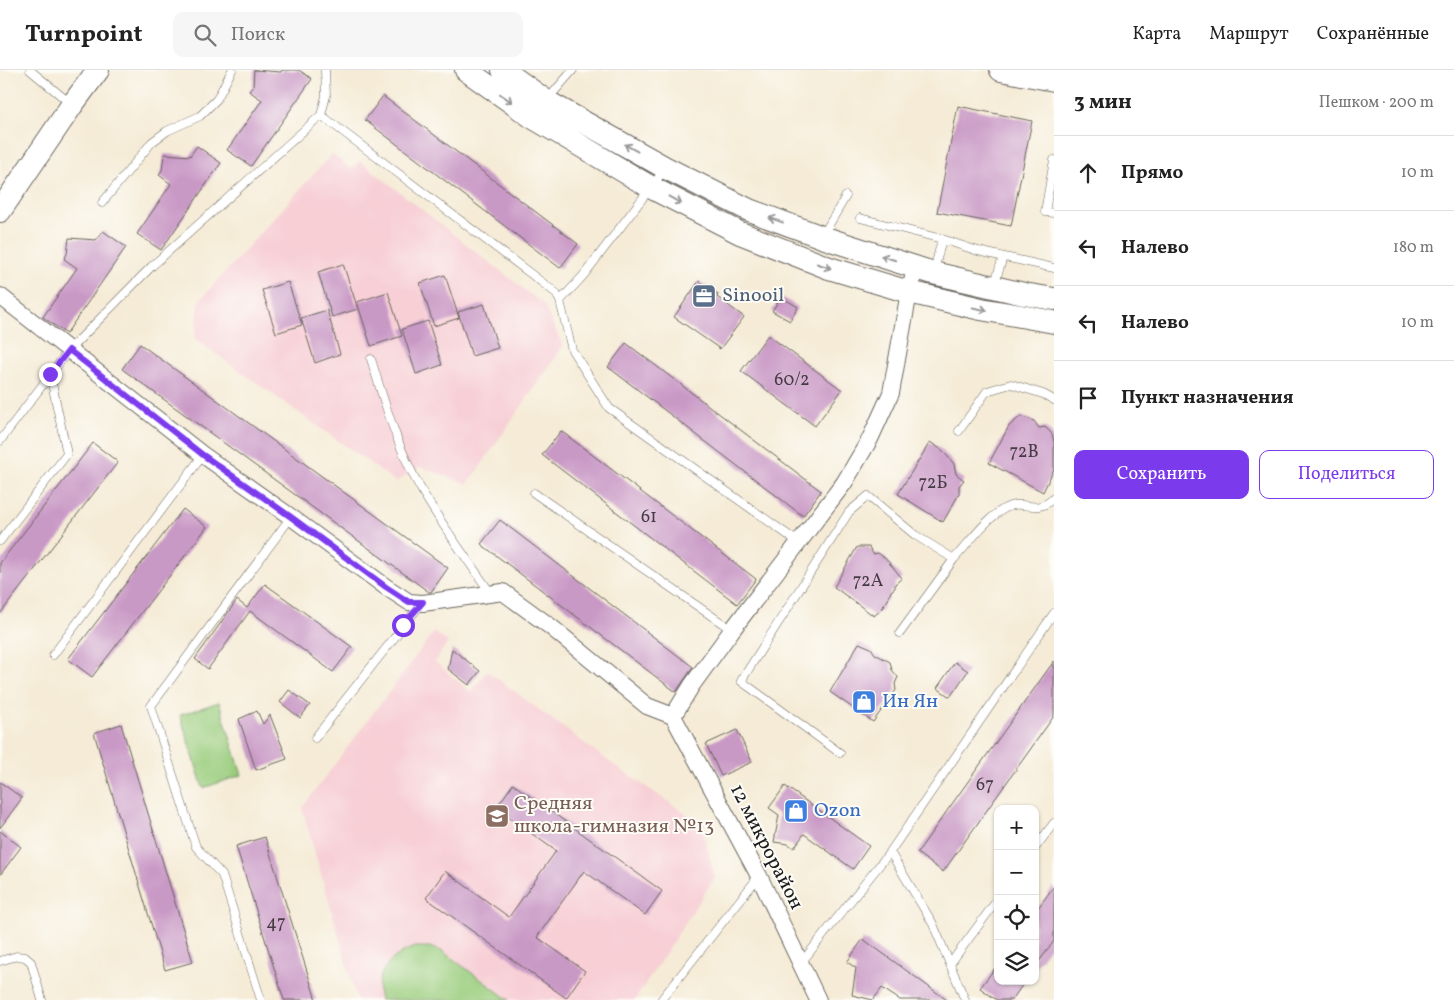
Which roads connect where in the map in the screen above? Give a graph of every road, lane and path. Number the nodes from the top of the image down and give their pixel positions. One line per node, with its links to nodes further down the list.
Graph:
1 (30, 70): 10 (lane)
2 (232, 70): 17 (lane)
3 (325, 70): 12 (lane)
4 (466, 70): 11 (main road, one-way to 11)
5 (503, 70): 11 (main road)
6 (573, 70): 11 (lane)
7 (1001, 70): 9 (main road)
8 (92, 74): 10 (main road)
9 (1054, 80)
10 (72, 105): 18 (main road)
11 (539, 109): 14 (main road, one-way to 11); 15 (main road)
12 (322, 115): 30 (lane); 32 (lane)
13 (1054, 160): 19 (lane)
14 (666, 168): 15 (lane); 21 (main road, one-way to 14)
15 (652, 188): 27 (main road, one-way to 27); 30 (lane)
16 (846, 196): 21 (lane)
17 (102, 203)
18 (0, 211)
19 (1054, 213)
20 (860, 218): 22 (lane)
21 (822, 237): 25 (main road, one-way to 21)
22 (942, 239): 23 (lane); 25 (lane)
23 (1002, 257): 24 (lane); 26 (lane)
24 (1054, 268)
25 (925, 270): 26 (main road); 27 (street)
26 (994, 287): 29 (main road)
27 (909, 292): 31 (main road, one-way to 31); 43 (street)
28 (0, 296): 32 (street)
29 (1054, 299)
30 (560, 301): 43 (lane)
31 (1054, 322)
32 (69, 350): 34 (lane); 38 (street)
33 (371, 359): 45 (lane)
34 (50, 374): 37 (lane); 42 (lane)
35 (1054, 400): 36 (lane)
36 (959, 431)
37 (0, 441)
38 (203, 455): 41 (street); 50 (lane)
39 (534, 493): 48 (lane)
40 (1054, 498): 44 (lane)
41 (291, 517): 46 (street); 63 (lane)
42 (0, 542)
43 (798, 542): 48 (street)
44 (954, 559): 49 (lane); 53 (lane)
45 (491, 594): 46 (street); 51 (street)
46 (423, 602): 52 (lane)
47 (1054, 613): 56 (lane)
48 (732, 630): 51 (street)
49 (900, 633)
50 (53, 655)
51 (673, 716): 57 (street, 12 микрорайон)
52 (315, 738)
53 (840, 754)
54 (1054, 823): 55 (lane)
55 (1039, 843)
56 (890, 852): 60 (lane); 61 (lane)
57 (759, 876): 60 (street, 12 микрорайон); 64 (lane)
58 (994, 904): 61 (lane)
59 (0, 961): 62 (lane)
60 (800, 963): 65 (street, 12 микрорайон)
61 (950, 964): 66 (lane)
62 (42, 1000)
63 (261, 1000)
64 (661, 1000)
65 (818, 1000)
66 (965, 1000)

